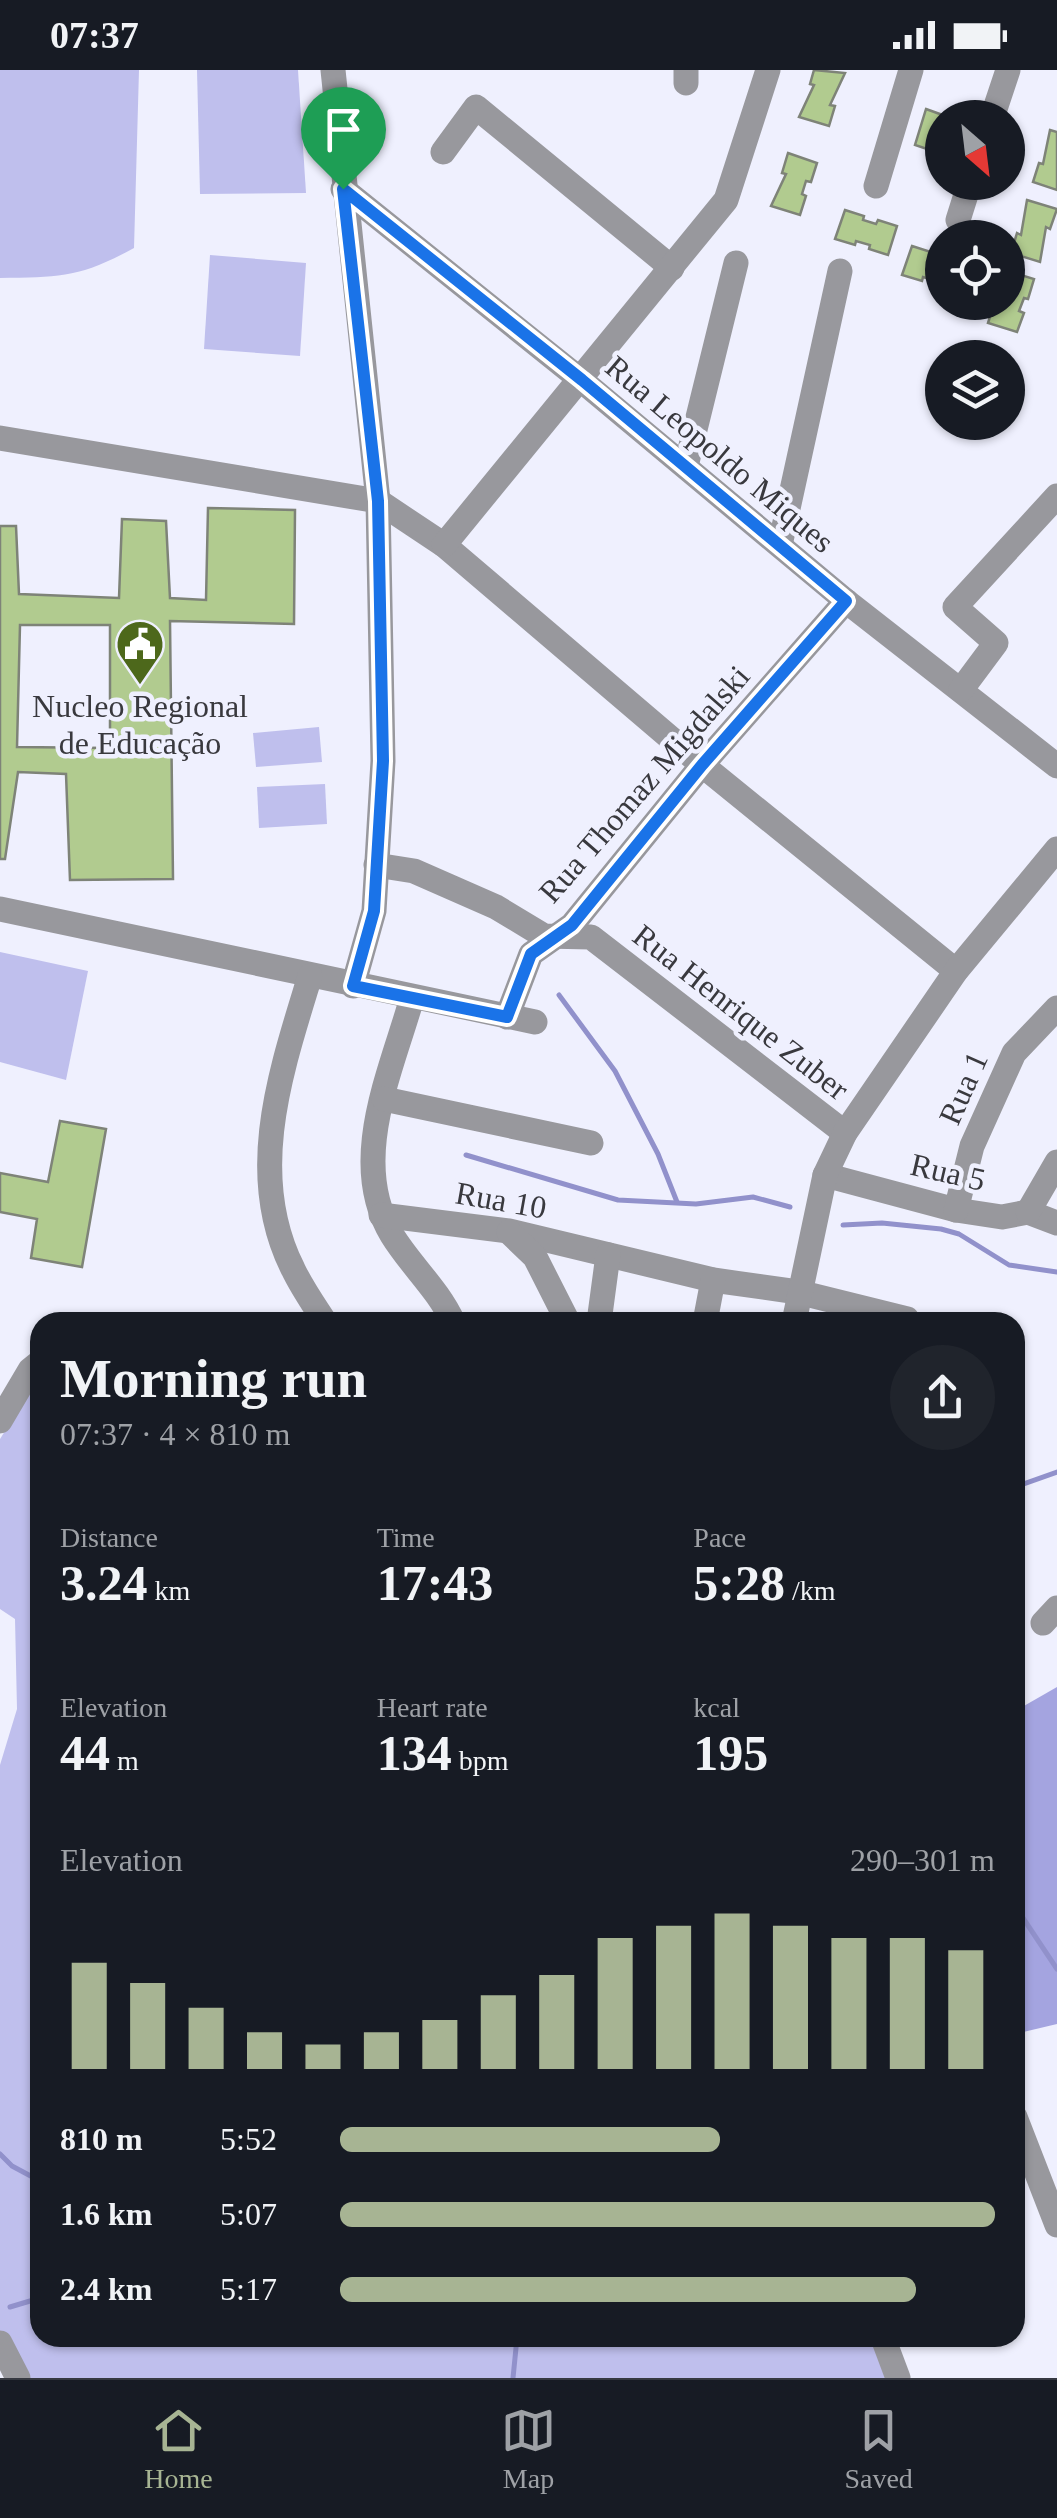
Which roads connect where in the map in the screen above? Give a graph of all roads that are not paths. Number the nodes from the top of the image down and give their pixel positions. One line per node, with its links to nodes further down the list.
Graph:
1 (333, 70): 8 (street)
2 (768, 70): 12 (street)
3 (911, 70): 7 (street)
4 (1008, 70): 5 (street)
5 (998, 100)
6 (443, 152): 12 (street)
7 (876, 186)
8 (343, 189): 14 (street, Rua Leopoldo Miques); 18 (street)
9 (964, 200): 10 (street)
10 (958, 220)
11 (736, 263): 16 (street)
12 (672, 268): 14 (street)
13 (840, 270): 20 (street)
14 (582, 380): 16 (street, Rua Leopoldo Miques); 19 (street)
15 (0, 438): 18 (street)
16 (686, 466): 20 (street, Rua Leopoldo Miques)
17 (1057, 496): 22 (street)
18 (378, 501): 19 (street); 26 (street)
19 (444, 544): 23 (street)
20 (780, 545): 21 (street, Rua Leopoldo Miques)
21 (846, 601): 22 (street, Rua Leopoldo Miques); 23 (street, Rua Thomaz Migdalski)
22 (961, 690): 24 (street, Rua Leopoldo Miques)
23 (702, 765): 28 (street, Rua Thomaz Migdalski); 29 (street)
24 (1057, 766)
25 (1057, 849): 29 (street)
26 (376, 865): 28 (street, Rua Henrique Zuber); 31 (street)
27 (0, 909): 30 (street)
28 (554, 936): 34 (street, Rua Thomaz Migdalski); 37 (street, Rua Henrique Zuber)
29 (956, 971): 37 (street)
30 (310, 976): 31 (street); 49 (street)
31 (353, 986): 32 (street)
32 (412, 998): 34 (street); 36 (street)
33 (1057, 1008): 41 (street, Rua 1)
34 (507, 1017): 35 (street)
35 (535, 1022)
36 (384, 1099): 38 (street); 43 (street)
37 (845, 1133): 40 (street)
38 (591, 1143)
39 (1057, 1162): 42 (street)
40 (825, 1175): 41 (street, Rua 5); 48 (street)
41 (956, 1210): 42 (street, Rua 5)
42 (1028, 1212): 44 (street, Rua 5)
43 (381, 1215): 45 (street, Rua 10); 50 (street)
44 (1057, 1224)
45 (508, 1231): 46 (street, Rua 10); 51 (street)
46 (608, 1255): 47 (street, Rua 10); 52 (street)
47 (714, 1280): 48 (street, Rua 10); 53 (street)
48 (798, 1292): 54 (street); 55 (street, Rua 10)
49 (319, 1312)
50 (449, 1312)
51 (563, 1312)
52 (599, 1312)
53 (708, 1312)
54 (795, 1312)
55 (873, 1312)
56 (30, 1374): 57 (street)
57 (0, 1421)
58 (1025, 2143): 59 (street)
59 (1057, 2225)
60 (0, 2344): 62 (street)
61 (886, 2347): 63 (street)
62 (18, 2378)
63 (898, 2378)

